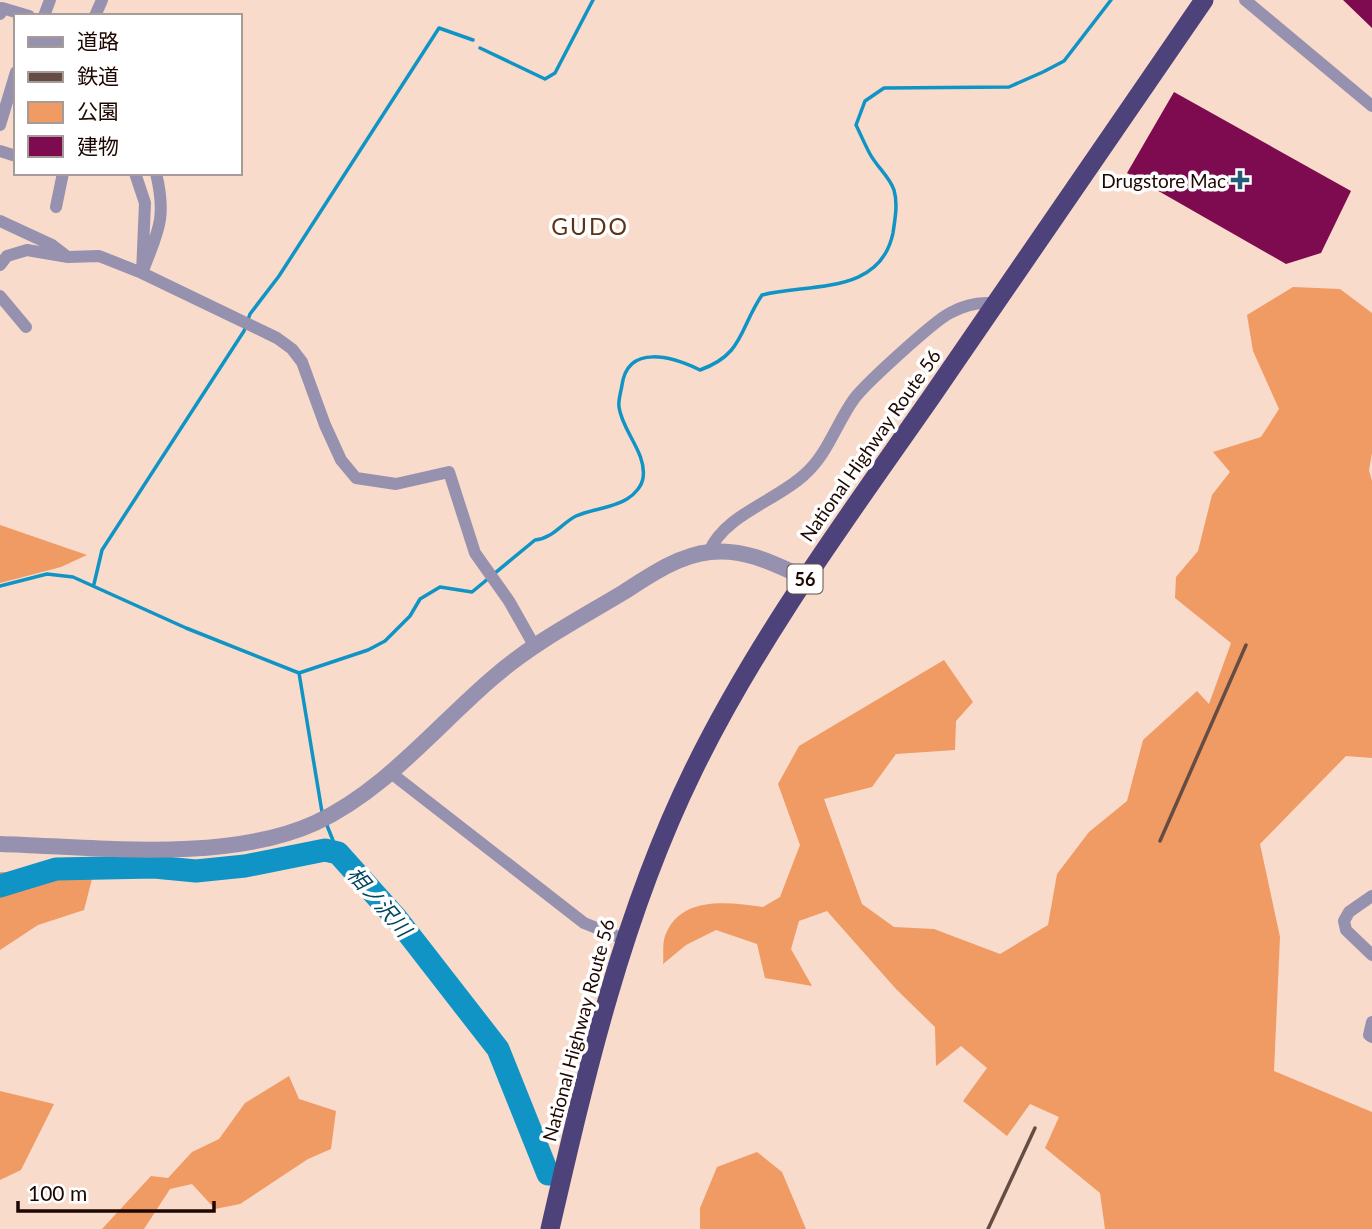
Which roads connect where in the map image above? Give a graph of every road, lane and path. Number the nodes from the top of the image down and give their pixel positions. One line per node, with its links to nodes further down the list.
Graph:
1 (1204, 0): 17 (highway, National Highway Route 56 / 56)
2 (1245, 0): 6 (street)
3 (0, 14): 4 (street)
4 (22, 14)
5 (14, 79): 7 (street)
6 (1372, 106)
7 (0, 125)
8 (63, 175): 11 (street)
9 (136, 175): 15 (street)
10 (157, 175): 15 (street)
11 (56, 207)
12 (0, 221): 13 (street)
13 (68, 257): 14 (street); 15 (street)
14 (0, 265)
15 (142, 273): 21 (street)
16 (0, 296): 18 (street)
17 (996, 304): 19 (street); 20 (highway, National Highway Route 56 / 56)
18 (26, 327)
19 (709, 552): 20 (street); 21 (street)
20 (805, 578): 25 (highway, National Highway Route 56 / 56)
21 (535, 647): 22 (street)
22 (391, 773): 23 (street); 25 (street)
23 (0, 844)
24 (1372, 896): 26 (street)
25 (624, 939): 29 (highway, National Highway Route 56 / 56)
26 (1372, 955)
27 (1372, 1022): 28 (street)
28 (1372, 1037)
29 (550, 1229)

